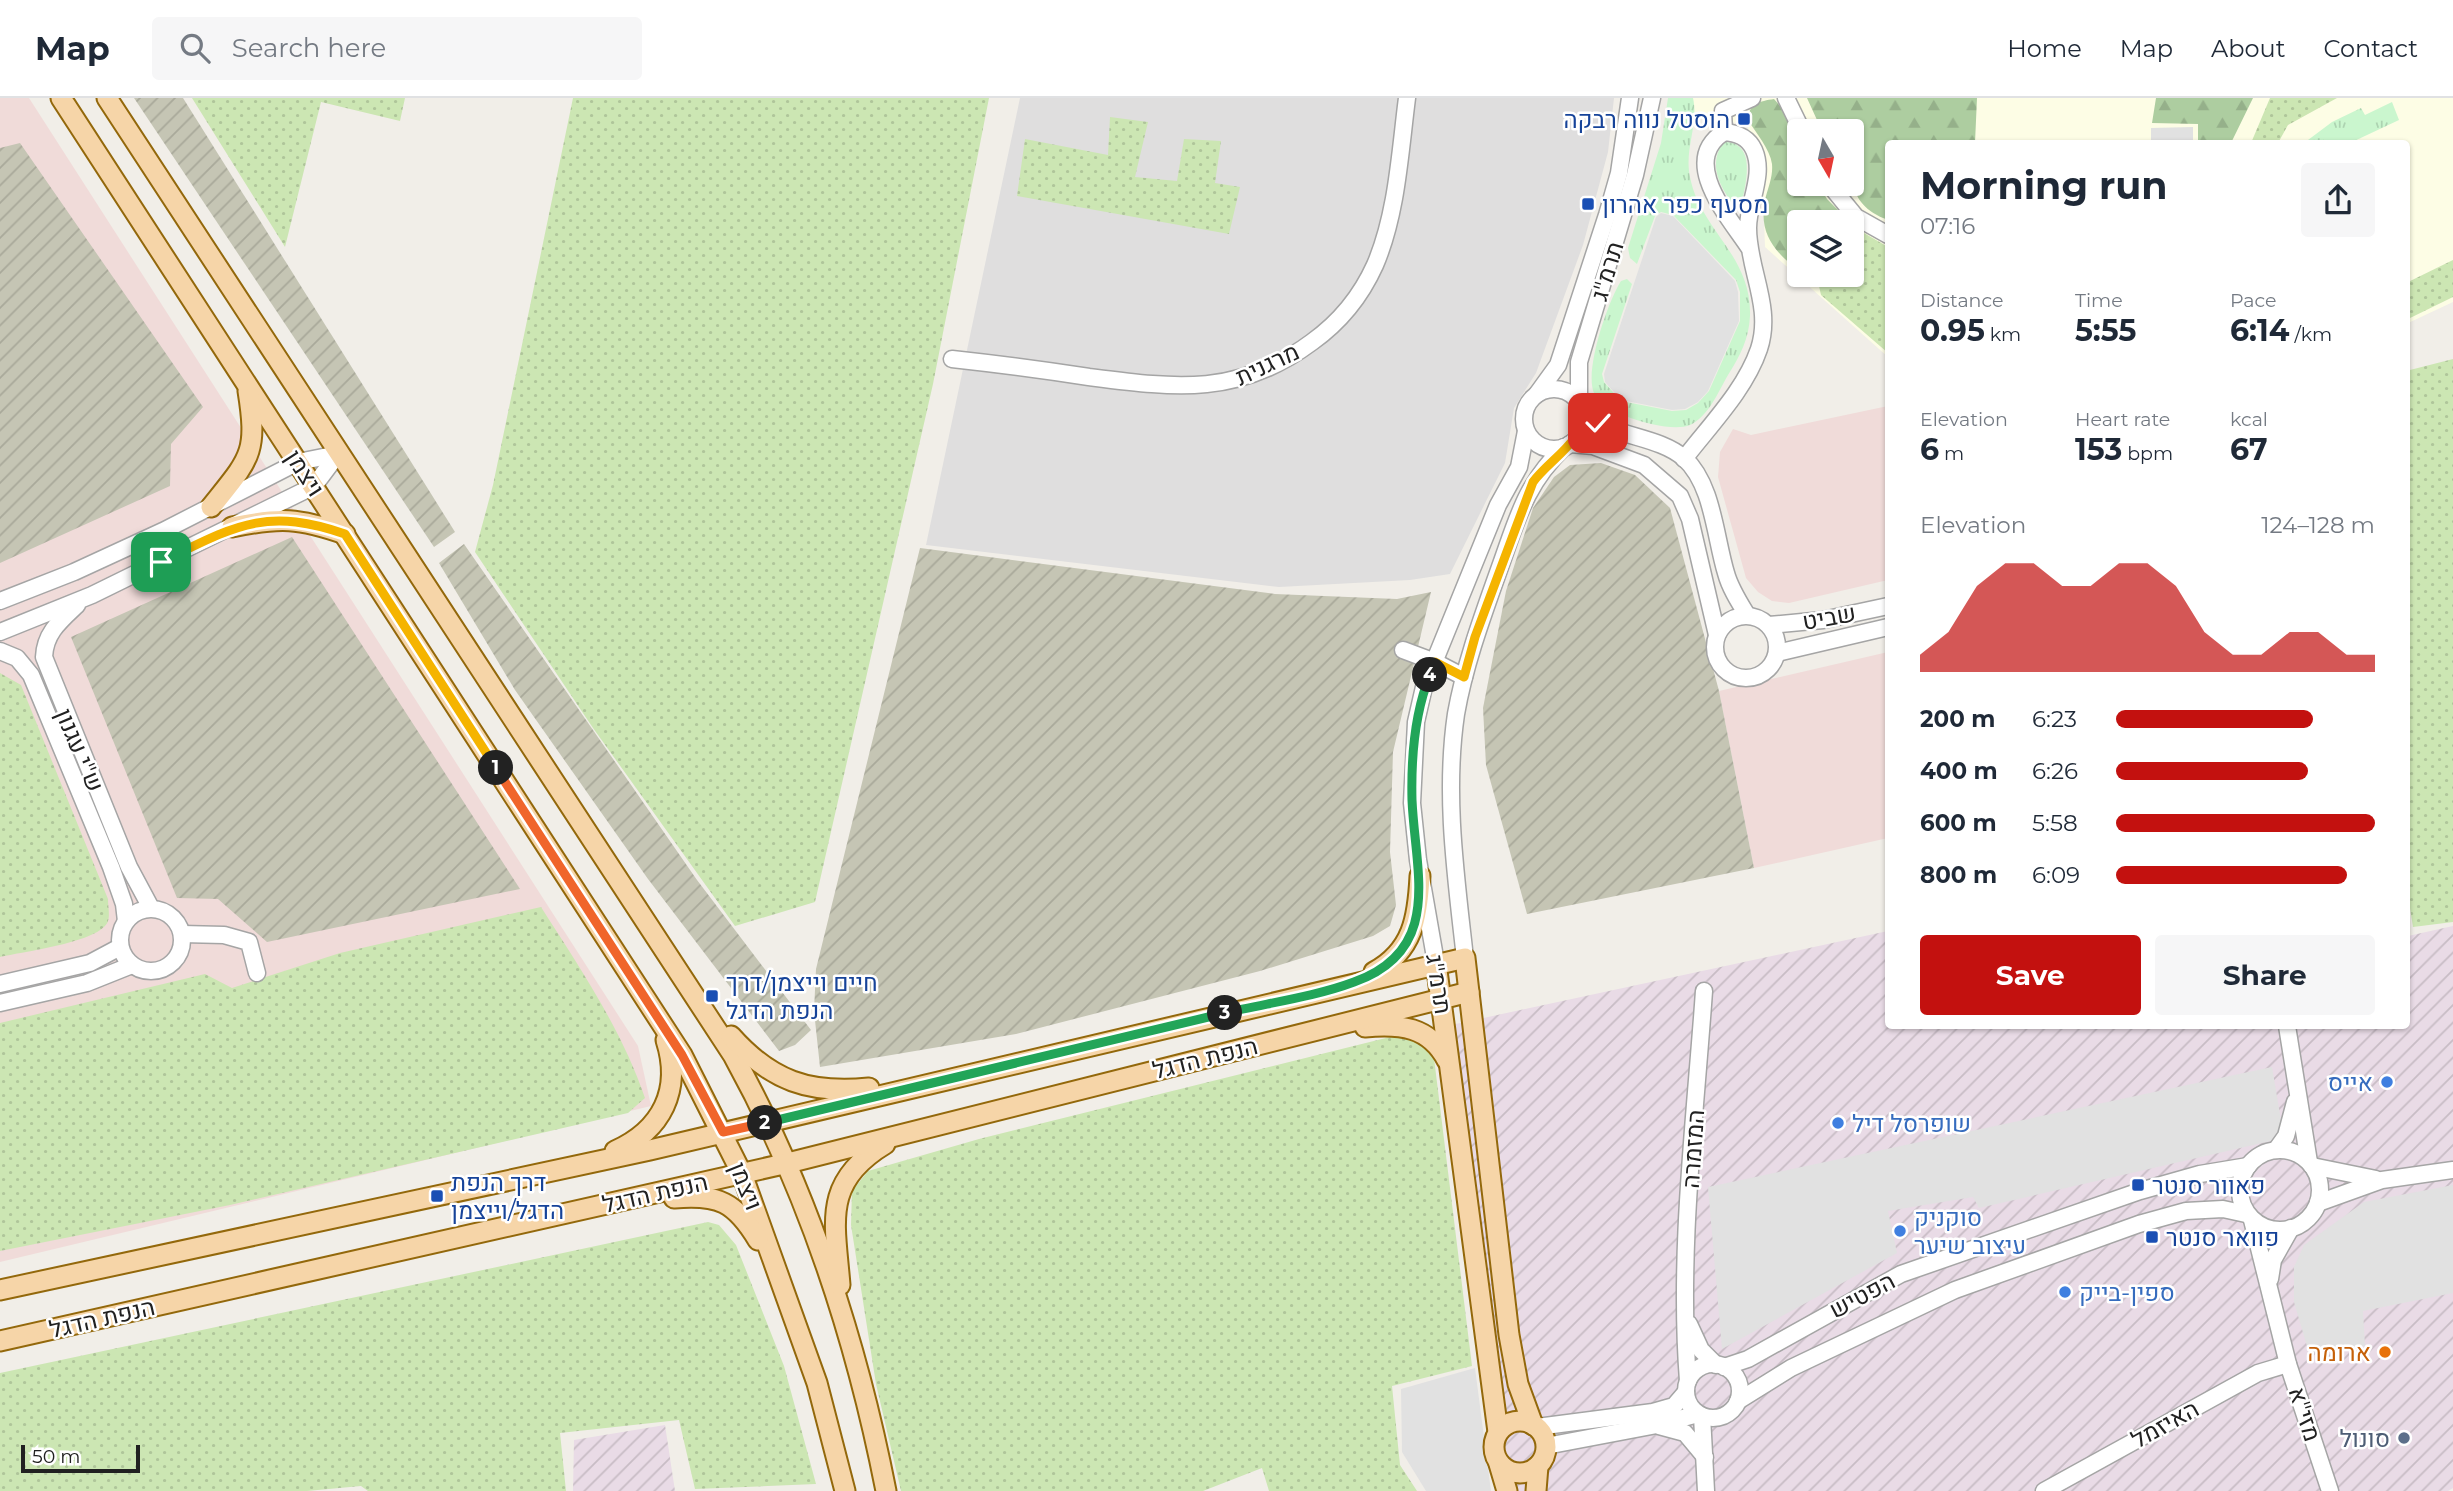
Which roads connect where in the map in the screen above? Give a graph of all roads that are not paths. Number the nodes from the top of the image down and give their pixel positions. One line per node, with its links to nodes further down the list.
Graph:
1 (61, 98): 15 (main road, ויצמן)
2 (107, 98): 20 (main road, ויצמן)
3 (1408, 98): 14 (street, מרגנית)
4 (1623, 98): 5 (street)
5 (1630, 98): 8 (street); 16 (street, תרמ"ג)
6 (1752, 98): 10 (street)
7 (1786, 98): 9 (street)
8 (1652, 99): 17 (street, תרמ"ג)
9 (1796, 119)
10 (1724, 132): 13 (street); 13 (street)
11 (1839, 196): 12 (street)
12 (1885, 233)
13 (1750, 249): 21 (street)
14 (952, 359)
15 (247, 383): 22 (main road, ויצמן); 24 (main road)
16 (1536, 394): 17 (street); 18 (street)
17 (1581, 407): 19 (street); 21 (street)
18 (1526, 431): 19 (street); 38 (street, תרמ"ג)
19 (1567, 445): 34 (street); 39 (street, תרמ"ג)
20 (338, 454): 22 (street); 23 (street); 53 (main road, ויצמן)
21 (1684, 458): 30 (street)
22 (298, 462): 23 (main road, ויצמן); 24 (street)
23 (314, 486): 25 (street); 26 (main road, ויצמן)
24 (211, 506): 28 (street)
25 (232, 527): 26 (main road); 27 (street)
26 (345, 534): 56 (main road, ויצמן)
27 (84, 598): 33 (street); 41 (street, ש"י עגנון)
28 (0, 601)
29 (1885, 607): 31 (street, שביט)
30 (1747, 615): 31 (street); 34 (street)
31 (1769, 625): 37 (street)
32 (1885, 628): 37 (street, שביט)
33 (0, 632)
34 (1717, 635): 37 (street)
35 (1403, 650): 38 (street)
36 (0, 651): 42 (street, ש"י עגנון)
37 (1777, 653)
38 (1435, 662): 39 (street); 40 (street, תרמ"ג)
39 (1464, 677): 45 (street, תרמ"ג)
40 (1420, 876): 46 (street, תרמ"ג); 49 (main road)
41 (152, 908): 42 (street); 43 (street)
42 (126, 921): 44 (street)
43 (182, 934): 47 (street); 48 (street)
44 (120, 947): 47 (street); 50 (street)
45 (1465, 958): 46 (main road, הנפת הדגל); 52 (main road, תרמ"ג)
46 (1436, 963): 49 (main road, הנפת הדגל); 54 (main road, תרמ"ג)
47 (132, 965): 55 (street)
48 (257, 973)
49 (1355, 982): 60 (main road, הנפת הדגל)
50 (0, 984)
51 (1704, 991): 80 (street, המזמרה)
52 (1469, 992): 54 (main road, הנפת הדגל); 89 (main road, תרמ"ג)
53 (692, 993): 60 (main road); 62 (main road, ויצמן)
54 (1443, 998): 58 (main road, הנפת הדגל); 59 (main road, תרמ"ג)
55 (0, 1003)
56 (660, 1022): 63 (main road, ויצמן); 67 (main road)
57 (2287, 1029): 61 (street)
58 (1298, 1035): 59 (main road); 64 (main road, הנפת הדגל)
59 (1449, 1065): 90 (main road, תרמ"ג)
60 (967, 1075): 62 (main road, הנפת הדגל)
61 (2297, 1092): 65 (street); 68 (street)
62 (770, 1122): 63 (main road, הנפת הדגל); 66 (main road, ויצמן)
63 (723, 1132): 67 (main road, הנפת הדגל); 71 (main road, ויצמן)
64 (901, 1135): 66 (main road, הנפת הדגל); 81 (main road)
65 (2276, 1150): 68 (street); 69 (street)
66 (788, 1163): 71 (main road, הנפת הדגל); 81 (main road, ויצמן)
67 (584, 1164): 78 (main road, הנפת הדגל)
68 (2311, 1164): 72 (street); 73 (street)
69 (2248, 1166): 75 (street); 84 (street, הפטיש)
70 (2453, 1170): 72 (street)
71 (742, 1174): 74 (main road, הנפת הדגל); 77 (main road, ויצמן)
72 (2382, 1180): 73 (street)
73 (2318, 1203): 76 (street)
74 (611, 1204): 77 (main road); 82 (main road, הנפת הדגל)
75 (2249, 1217): 76 (street); 79 (street, מזי"א); 86 (street, הפטיש)
76 (2291, 1228): 79 (street, מזי"א)
77 (779, 1275): 95 (main road, ויצמן)
78 (0, 1290)
79 (2272, 1295): 83 (street, מזי"א)
80 (1686, 1308): 84 (street, המזמרה); 85 (street, המזמרה)
81 (844, 1325): 96 (main road, ויצמן)
82 (0, 1340)
83 (2288, 1364): 100 (street, האיזמל); 101 (street, מזי"א)
84 (1720, 1366): 85 (street); 86 (street)
85 (1687, 1386): 87 (street); 89 (street)
86 (1738, 1401): 87 (street)
87 (1700, 1415): 88 (street); 92 (street)
88 (1657, 1425): 91 (street); 92 (street)
89 (1535, 1426): 90 (main road); 91 (main road)
90 (1498, 1432): 93 (main road)
91 (1546, 1446): 94 (main road)
92 (1706, 1457): 99 (street)
93 (1499, 1464): 94 (main road); 97 (main road)
94 (1538, 1466): 98 (main road)
95 (845, 1491)
96 (886, 1491)
97 (1507, 1491)
98 (1536, 1491)
99 (1706, 1491)
100 (2044, 1491)
101 (2330, 1491)

